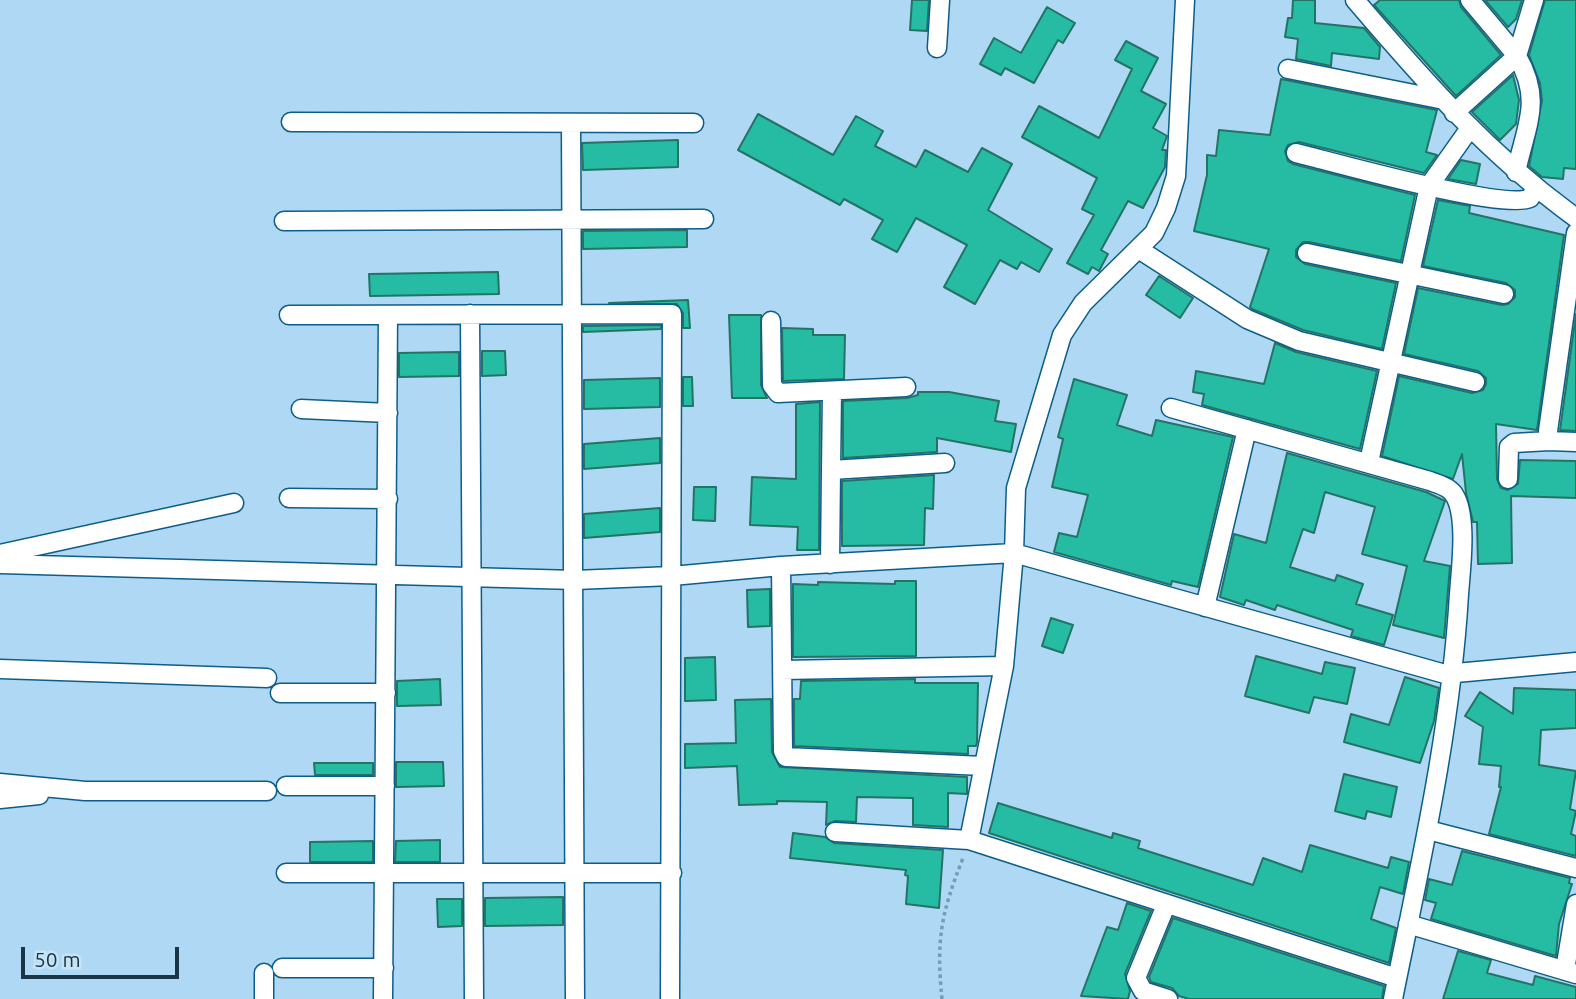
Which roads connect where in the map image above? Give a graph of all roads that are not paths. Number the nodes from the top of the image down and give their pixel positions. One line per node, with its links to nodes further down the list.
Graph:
1 (940, 0): 6 (street)
2 (1185, 0): 24 (street)
3 (1355, 0): 9 (street)
4 (1470, 0): 7 (street)
5 (1534, 0): 7 (street)
6 (937, 48)
7 (1517, 56): 10 (street); 16 (street)
8 (1288, 69): 9 (street)
9 (1439, 99): 10 (street)
10 (1454, 113): 14 (street)
11 (291, 122): 13 (street)
12 (694, 123): 13 (street)
13 (571, 124): 20 (street)
14 (1470, 128): 16 (street); 17 (street)
15 (1296, 153): 17 (street)
16 (1516, 172): 18 (street)
17 (1429, 186): 18 (street); 26 (street)
18 (1536, 189): 19 (street)
19 (1576, 218)
20 (572, 219): 21 (street); 22 (street); 29 (street)
21 (704, 219)
22 (284, 221)
23 (1576, 233): 41 (street)
24 (1140, 250): 33 (street); 50 (street)
25 (1307, 253): 26 (street)
26 (1408, 275): 27 (street); 33 (street)
27 (1504, 294)
28 (470, 314): 29 (street); 31 (street); 57 (street)
29 (572, 314): 56 (street); 58 (street)
30 (289, 315): 31 (street)
31 (388, 315): 39 (street)
32 (771, 321): 36 (street)
33 (1390, 362): 34 (street); 43 (street)
34 (1475, 382)
35 (906, 387): 36 (street)
36 (832, 391): 45 (street)
37 (1171, 408): 40 (street)
38 (301, 410): 39 (street)
39 (388, 413): 48 (street)
40 (1247, 429): 43 (street); 59 (street)
41 (1549, 441): 42 (street); 46 (street)
42 (1576, 442)
43 (1369, 462): 64 (street)
44 (945, 463): 45 (street)
45 (831, 470): 53 (street)
46 (1508, 479)
47 (289, 498): 48 (street)
48 (388, 499): 55 (street)
49 (234, 503): 51 (street)
50 (1014, 552): 53 (street); 59 (street); 61 (street)
51 (0, 554)
52 (0, 564): 55 (street)
53 (830, 564): 54 (street)
54 (781, 566): 56 (street); 63 (street)
55 (387, 576): 57 (street); 67 (street)
56 (672, 576): 58 (street); 80 (street)
57 (473, 577): 58 (street); 83 (street)
58 (575, 580): 82 (street)
59 (1205, 607): 64 (street)
60 (1576, 662): 64 (street)
61 (1004, 666): 63 (street); 68 (street)
62 (0, 669): 65 (street)
63 (782, 670): 68 (street)
64 (1454, 675): 75 (street)
65 (267, 678)
66 (280, 693): 67 (street)
67 (386, 693): 71 (street)
68 (983, 766): 77 (street)
69 (0, 783): 72 (street)
70 (286, 786): 71 (street)
71 (385, 786): 81 (street)
72 (85, 791): 73 (street); 74 (street)
73 (267, 791)
74 (0, 799)
75 (1428, 830): 78 (street); 86 (street)
76 (835, 832): 77 (street)
77 (970, 840): 85 (street)
78 (1576, 868)
79 (286, 873): 81 (street)
80 (672, 873): 82 (street); 96 (street)
81 (384, 874): 83 (street); 88 (street)
82 (573, 874): 83 (street); 95 (street)
83 (472, 875): 94 (street)
84 (1576, 904): 89 (street)
85 (1166, 905): 91 (street); 97 (street)
86 (1408, 923): 89 (street); 91 (street)
87 (282, 968): 88 (street)
88 (384, 968): 93 (street)
89 (1570, 972)
90 (264, 973): 92 (street)
91 (1397, 978): 98 (street)
92 (264, 999)
93 (383, 999)
94 (474, 999)
95 (575, 999)
96 (670, 999)
97 (1168, 999)
98 (1393, 999)

